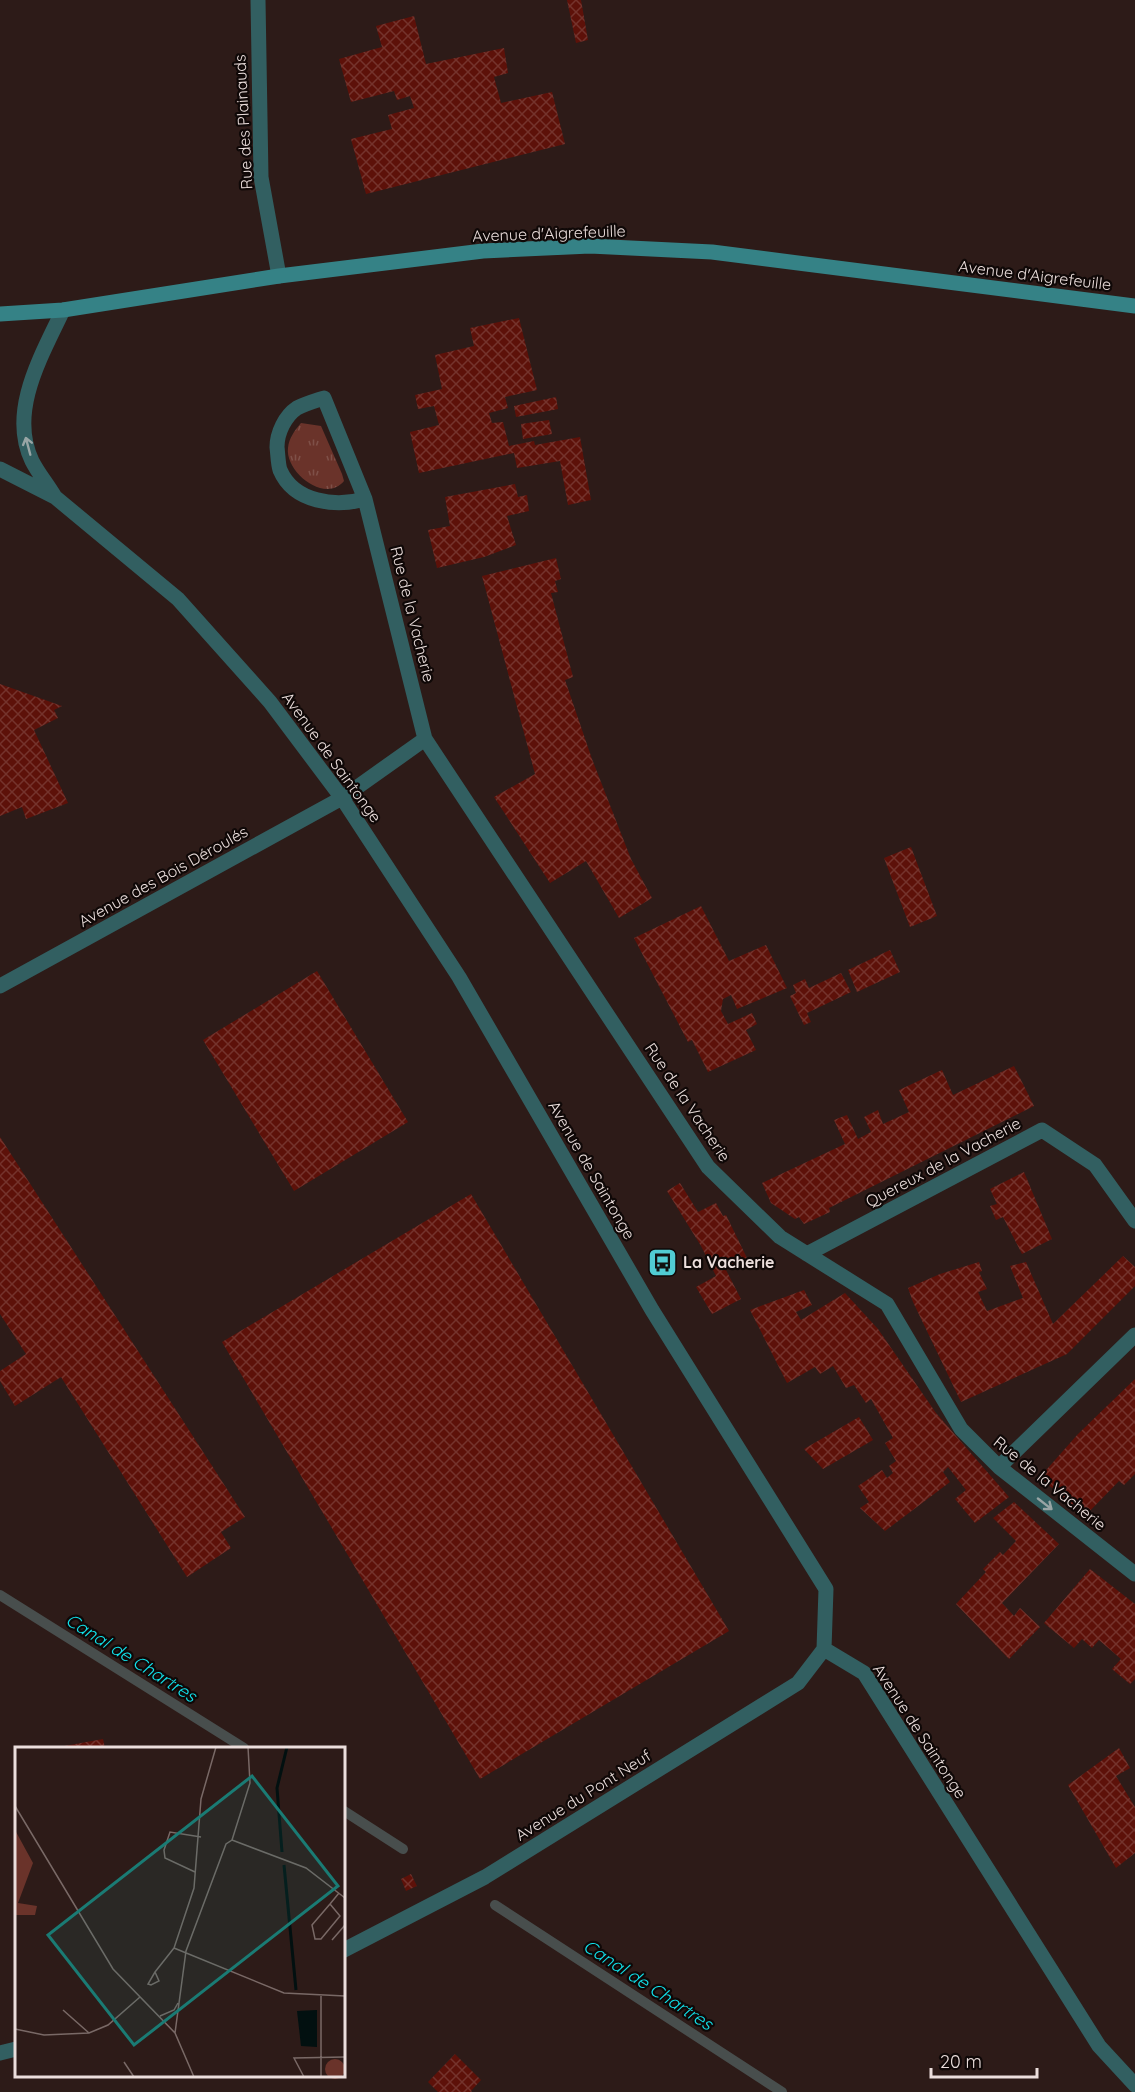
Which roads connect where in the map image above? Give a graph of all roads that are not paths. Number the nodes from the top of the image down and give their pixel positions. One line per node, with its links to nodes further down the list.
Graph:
1 (258, 0): 2 (street, Rue des Plainauds)
2 (279, 276): 3 (main road, Avenue d'Aigrefeuille); 4 (main road, Avenue d'Aigrefeuille)
3 (1135, 306)
4 (63, 310): 5 (main road, Avenue d'Aigrefeuille); 7 (street, Avenue de Saintonge, one-way to 4)
5 (0, 314)
6 (0, 469): 7 (street, Avenue de Saintonge)
7 (55, 497): 10 (street, Avenue de Saintonge)
8 (365, 499): 8 (street, Rue de la Vacherie); 9 (street, Rue de la Vacherie)
9 (425, 739): 10 (street); 13 (street, Rue de la Vacherie)
10 (342, 798): 11 (street, Avenue des Bois Déroulés); 17 (street, Avenue de Saintonge)
11 (0, 986)
12 (1135, 1221): 13 (street, Quereux de la Vacherie)
13 (807, 1254): 15 (street, Rue de la Vacherie)
14 (1135, 1335): 15 (street)
15 (999, 1467): 16 (street, Rue de la Vacherie, one-way to 16)
16 (1135, 1574)
17 (824, 1648): 18 (street, Avenue du Pont Neuf); 21 (street, Avenue de Saintonge)
18 (345, 1949)
19 (15, 2049): 20 (street)
20 (0, 2054)
21 (1135, 2085)

